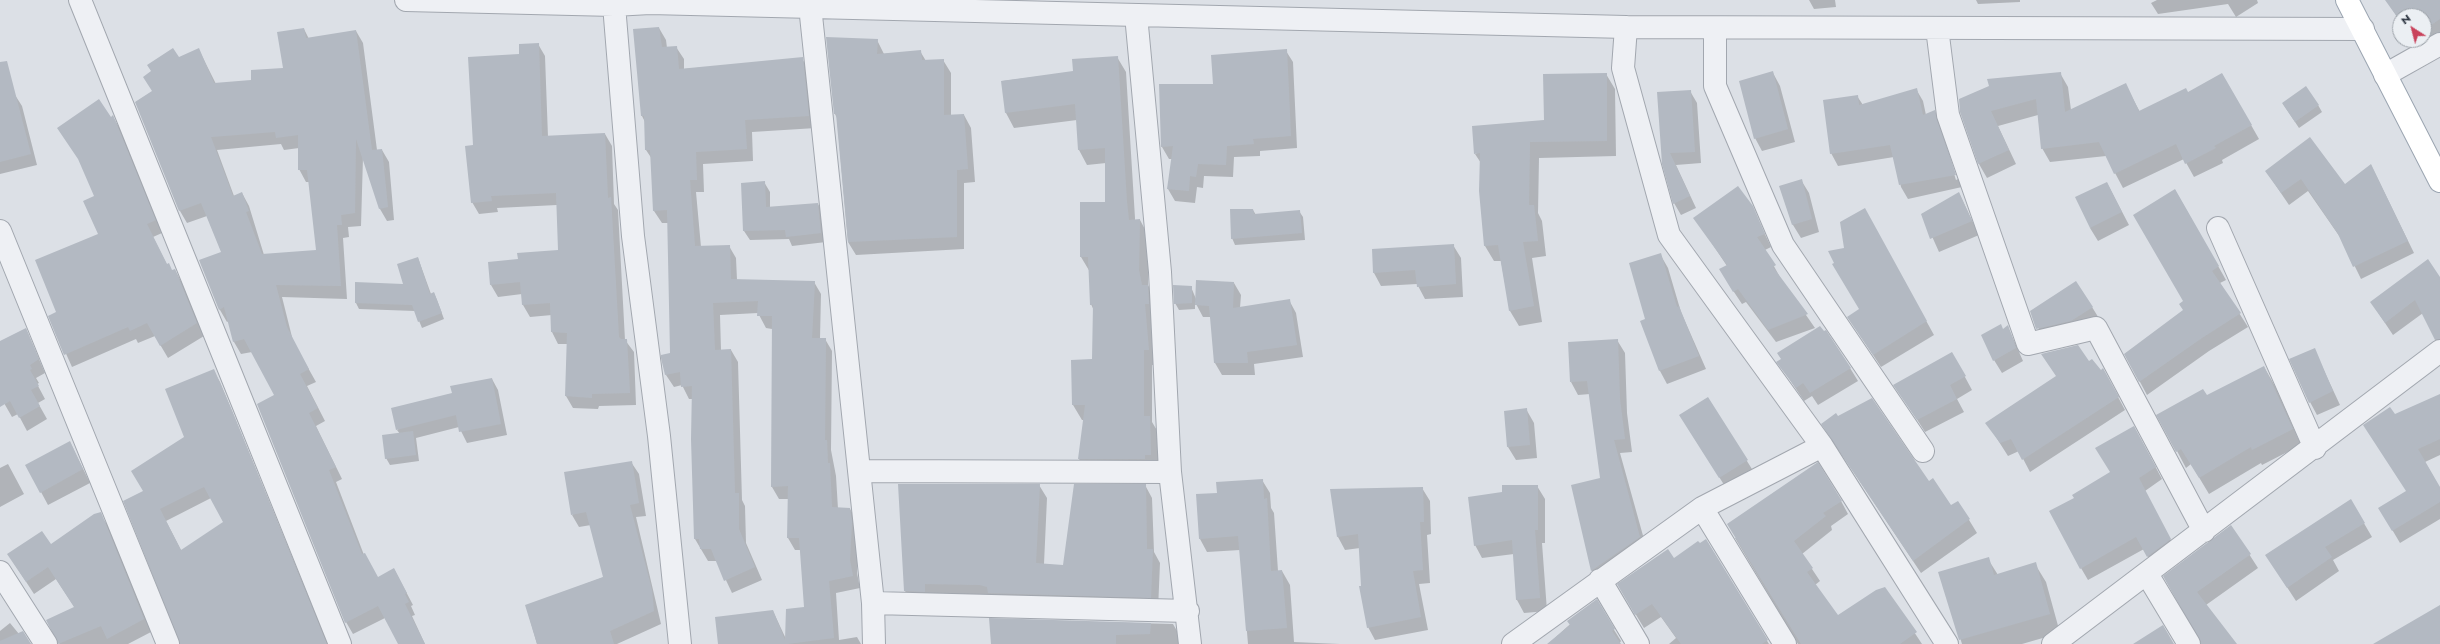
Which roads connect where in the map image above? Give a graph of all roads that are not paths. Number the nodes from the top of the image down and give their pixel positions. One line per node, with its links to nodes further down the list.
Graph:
1 (80, 0): 32 (street)
2 (406, 0): 4 (street)
3 (2347, 0): 11 (main road)
4 (588, 2): 5 (street)
5 (614, 5): 6 (street); 33 (street)
6 (810, 6): 7 (street); 21 (street)
7 (1136, 15): 8 (street); 22 (street)
8 (1626, 27): 9 (street); 18 (street)
9 (1715, 28): 10 (street); 20 (street)
10 (1937, 28): 11 (street); 24 (street)
11 (2363, 29): 13 (main road)
12 (2440, 44): 13 (street)
13 (2385, 75): 14 (main road)
14 (2440, 181)
15 (2218, 228): 19 (street)
16 (0, 231): 31 (street)
17 (2440, 352): 19 (street)
18 (1822, 446): 23 (street); 39 (street)
19 (2315, 448): 24 (street)
20 (1923, 451)
21 (859, 471): 22 (street); 28 (street)
22 (1170, 472): 29 (street)
23 (1702, 508): 27 (street); 38 (street)
24 (2204, 531): 26 (street)
25 (0, 572): 30 (street)
26 (2147, 574): 40 (street); 41 (street)
27 (1600, 580): 36 (street); 37 (street)
28 (873, 603): 29 (street); 34 (street)
29 (1188, 611): 35 (street)
30 (46, 644)
31 (168, 644)
32 (340, 644)
33 (680, 644)
34 (874, 644)
35 (1190, 644)
36 (1513, 644)
37 (1638, 644)
38 (1785, 644)
39 (1948, 644)
40 (2053, 644)
41 (2189, 644)

